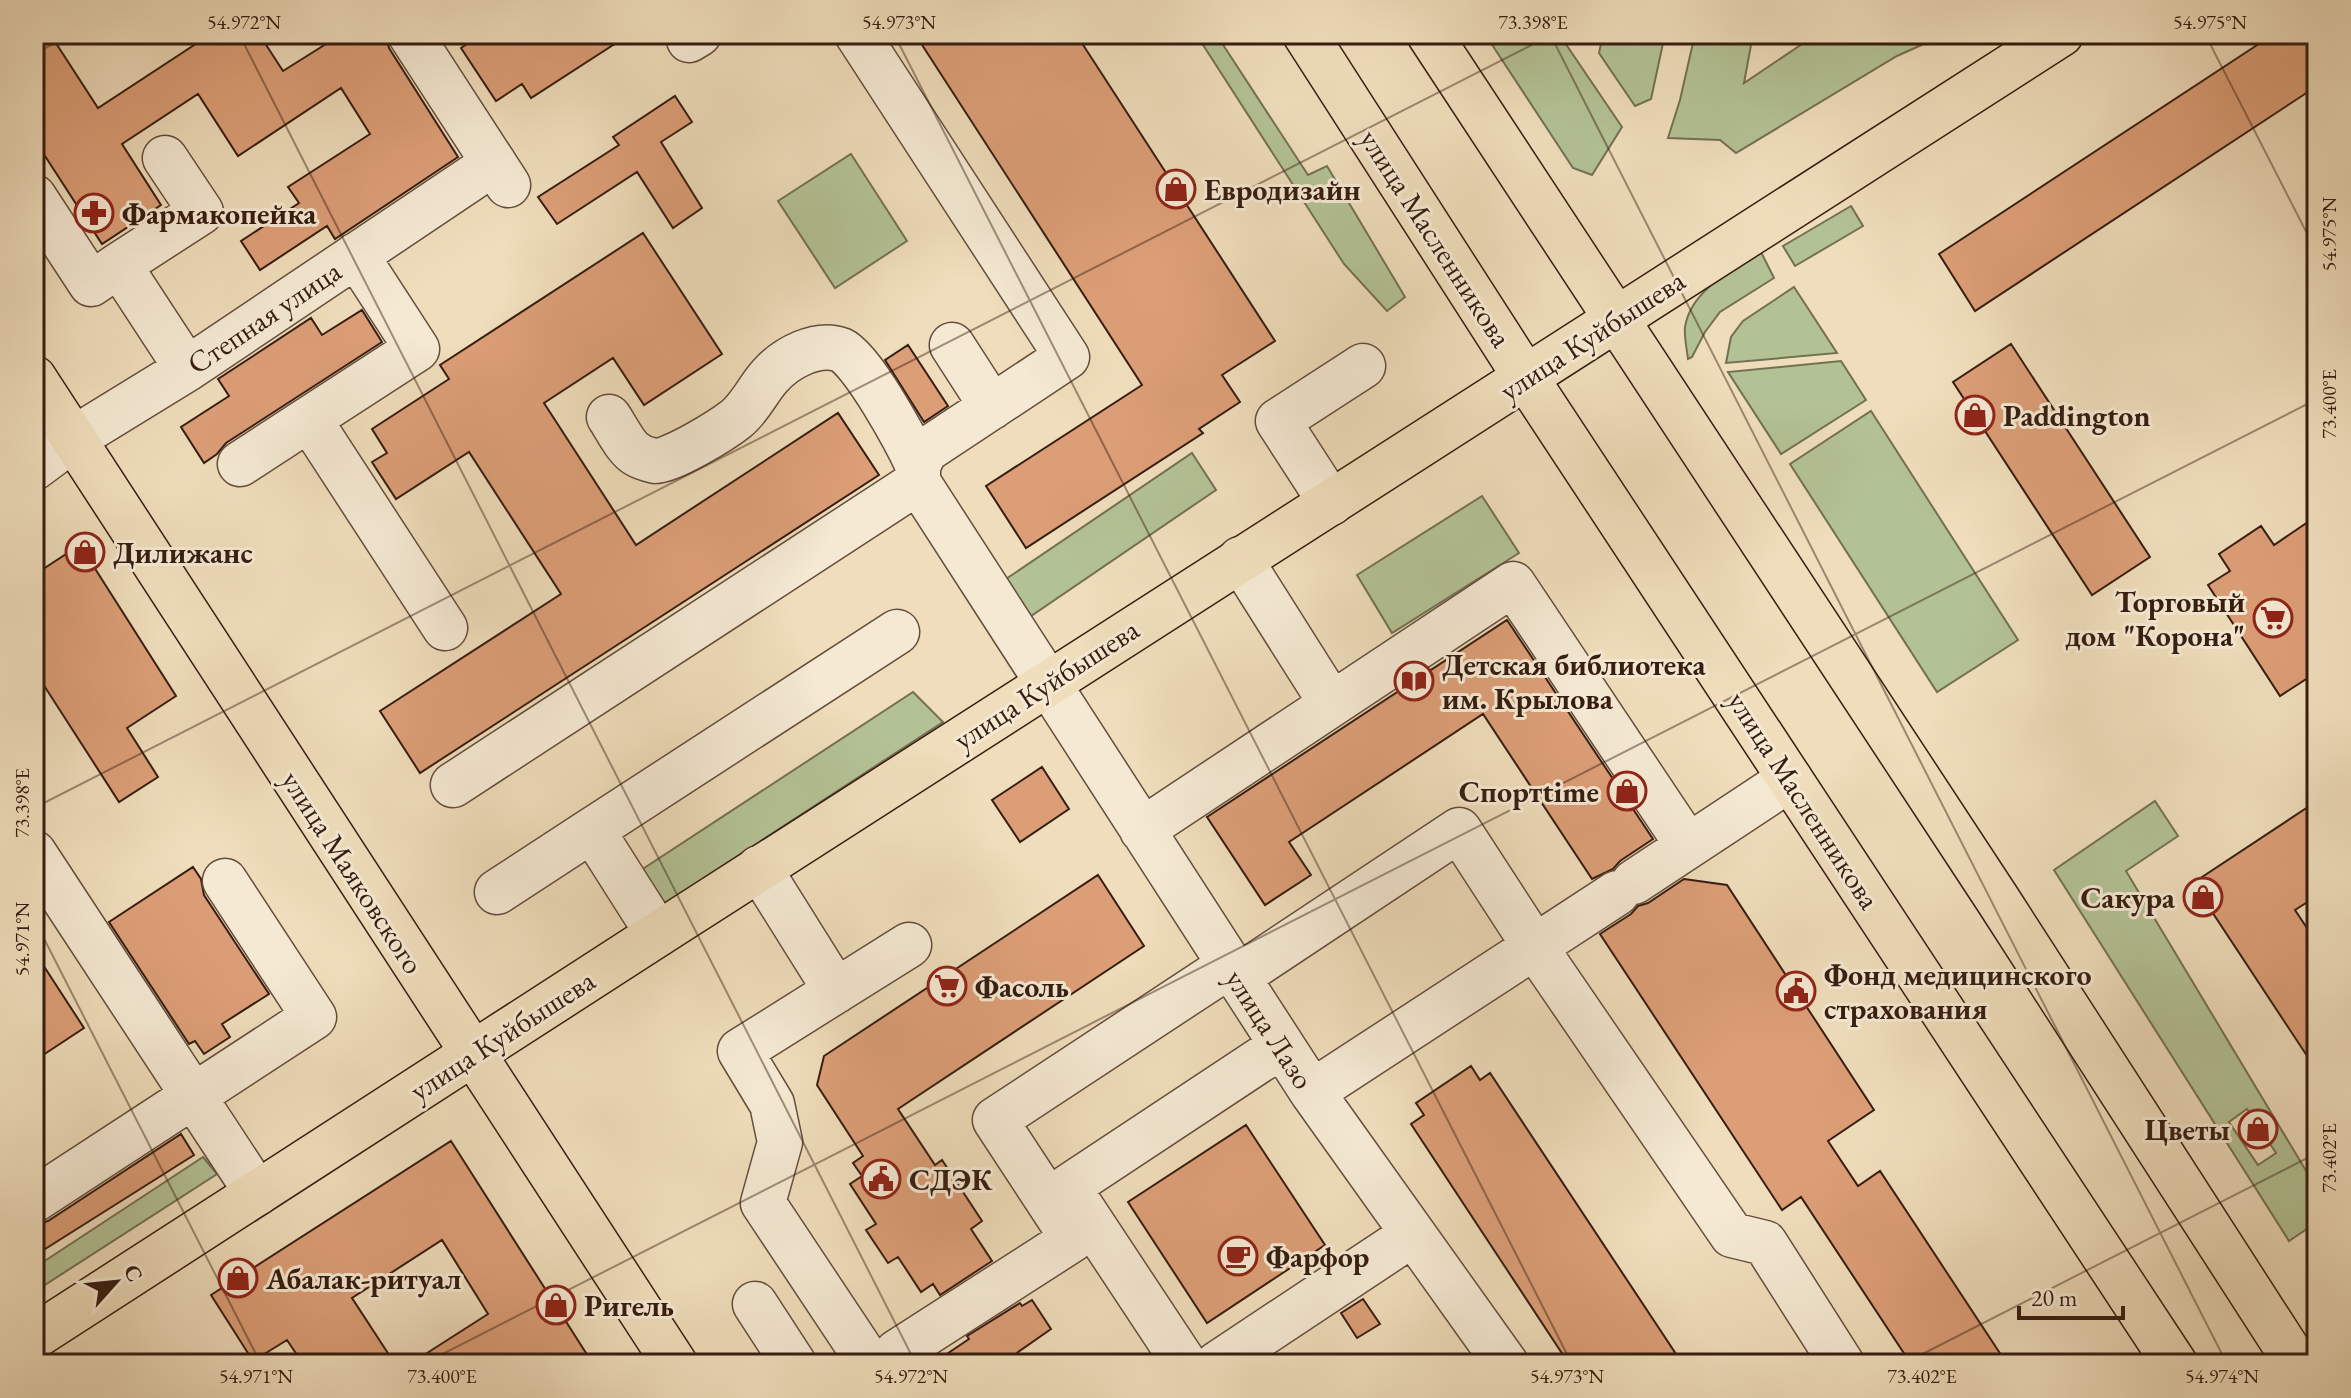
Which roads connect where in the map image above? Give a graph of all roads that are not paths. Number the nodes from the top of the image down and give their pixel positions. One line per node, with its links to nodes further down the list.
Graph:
1 (410, 34): 8 (street, Степная улица)
2 (857, 34): 16 (street)
3 (1305, 34): 15 (main road, улица Масленникова)
4 (1429, 34): 10 (main road)
5 (2061, 34): 10 (main road, улица Куйбышева)
6 (165, 158): 9 (street)
7 (34, 197): 9 (street)
8 (356, 255): 13 (street, Степная улица); 18 (street)
9 (119, 265): 13 (street)
10 (1615, 320): 15 (main road, улица Куйбышева); 61 (main road)
11 (952, 345): 16 (street)
12 (1363, 366): 23 (street)
13 (187, 369): 19 (street, Степная улица)
14 (34, 378): 19 (main road, улица Маяковского)
15 (1526, 378): 23 (main road, улица Куйбышева); 29 (main road, улица Масленникова)
16 (992, 407): 22 (street)
17 (609, 417): 22 (street, улица Лазо)
18 (309, 419): 20 (street); 25 (street)
19 (73, 439): 21 (street, Степная улица); 44 (main road, улица Маяковского)
20 (240, 464)
21 (34, 468)
22 (918, 474): 27 (street, улица Лазо); 30 (street)
23 (1331, 503): 24 (main road, улица Куйбышева)
24 (1240, 559): 27 (main road, улица Куйбышева); 28 (street)
25 (445, 628)
26 (897, 632): 31 (street)
27 (1049, 683): 32 (street, улица Лазо); 35 (main road, улица Куйбышева)
28 (1331, 703): 32 (street); 33 (street)
29 (1790, 779): 33 (street); 60 (main road, улица Масленникова)
30 (453, 785)
31 (592, 830): 37 (street); 38 (street)
32 (1142, 830): 41 (street, улица Лазо)
33 (1688, 846): 40 (street)
34 (34, 853): 46 (street)
35 (759, 868): 38 (main road, улица Куйбышева); 42 (street)
36 (225, 881): 46 (street)
37 (497, 892)
38 (658, 934): 44 (main road, улица Куйбышева)
39 (909, 945): 42 (street)
40 (1535, 947): 41 (street); 45 (street); 59 (street)
41 (1232, 972): 43 (street, улица Лазо); 55 (street)
42 (836, 991): 54 (street)
43 (1281, 1046): 45 (street, улица Лазо); 56 (street)
44 (472, 1054): 47 (main road, улица Куйбышева); 52 (main road, улица Маяковского)
45 (1312, 1092): 49 (street, улица Лазо)
46 (193, 1096): 47 (street); 48 (street)
47 (257, 1193): 51 (main road, улица Куйбышева)
48 (34, 1200)
49 (1413, 1234): 57 (street); 58 (street, улица Лазо)
50 (755, 1304): 53 (street)
51 (34, 1337)
52 (675, 1364)
53 (794, 1364)
54 (870, 1364)
55 (887, 1364)
56 (1185, 1364)
57 (1217, 1364)
58 (1506, 1364)
59 (1842, 1364)
60 (2175, 1364)
61 (2297, 1364)

